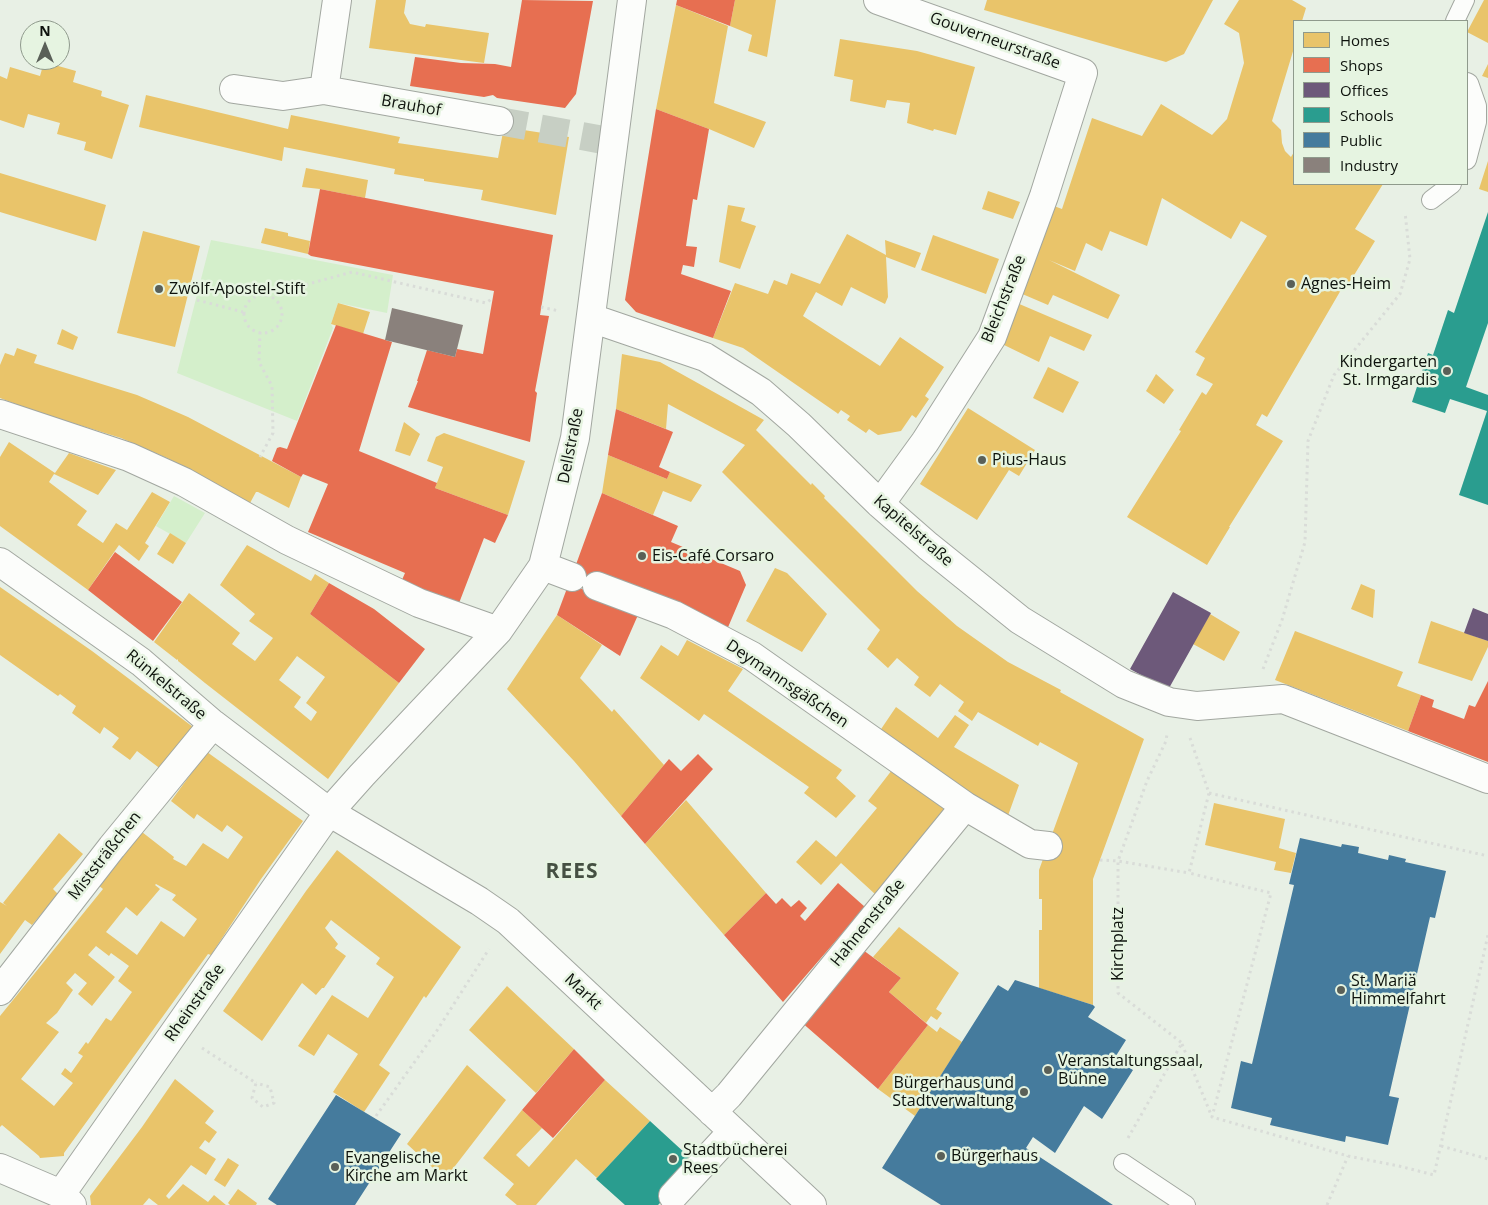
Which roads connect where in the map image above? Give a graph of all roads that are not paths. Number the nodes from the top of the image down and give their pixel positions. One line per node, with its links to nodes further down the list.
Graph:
1 (338, 0): 9 (street)
2 (632, 0): 15 (street, Dellstraße)
3 (878, 0): 6 (street, Gouverneurstraße)
4 (1465, 0): 5 (lane)
5 (1455, 20)
6 (1083, 73): 17 (street, Bleichstraße)
7 (1468, 83): 10 (lane); 12 (lane)
8 (234, 89): 9 (street, Brauhof)
9 (324, 90): 11 (street, Brauhof)
10 (1488, 93)
11 (499, 121)
12 (1468, 156)
13 (1451, 185): 14 (lane)
14 (1431, 200)
15 (591, 318): 17 (street, Kapitelstraße); 19 (street, Dellstraße)
16 (2, 419): 20 (street)
17 (880, 504): 22 (street, Kapitelstraße)
18 (0, 562): 21 (street, Rünkelstraße)
19 (543, 566): 20 (street, Dellstraße); 23 (street, Deymannsgäßchen)
20 (498, 632): 24 (street, Dellstraße)
21 (212, 724): 24 (street, Rünkelstraße); 26 (street, Miststräßchen)
22 (1488, 779)
23 (965, 806): 25 (street); 27 (street, Hahnenstraße)
24 (330, 812): 27 (street, Markt); 31 (street, Rheinstraße)
25 (1048, 846)
26 (0, 991)
27 (712, 1112): 28 (street, Markt)
28 (732, 1132): 32 (street); 33 (street, Markt)
29 (1123, 1163): 34 (lane)
30 (0, 1168): 31 (street)
31 (66, 1199)
32 (667, 1201)
33 (812, 1205)
34 (1186, 1205)

